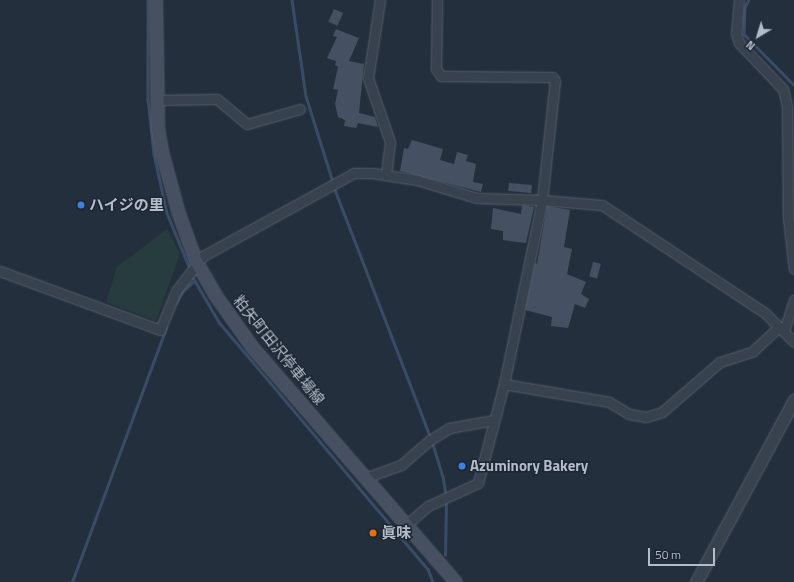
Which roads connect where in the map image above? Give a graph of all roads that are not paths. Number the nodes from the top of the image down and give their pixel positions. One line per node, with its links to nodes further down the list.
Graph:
1 (156, 0): 5 (main road, 粕矢町田沢停車場線)
2 (380, 0): 7 (street)
3 (437, 0): 8 (street)
4 (740, 0): 10 (street)
5 (158, 100): 6 (street); 9 (main road, 粕矢町田沢停車場線)
6 (300, 109)
7 (386, 175): 8 (street); 9 (street)
8 (542, 200): 13 (street); 15 (street)
9 (196, 261): 11 (street); 18 (main road, 粕矢町田沢停車場線)
10 (794, 269)
11 (0, 271)
12 (794, 300): 13 (street)
13 (781, 329): 14 (street); 15 (street)
14 (794, 342)
15 (504, 384): 17 (street)
16 (794, 400): 21 (street)
17 (494, 420): 18 (street); 19 (street)
18 (364, 478): 19 (main road, 粕矢町田沢停車場線)
19 (406, 525): 20 (main road, 粕矢町田沢停車場線)
20 (456, 582)
21 (696, 582)

